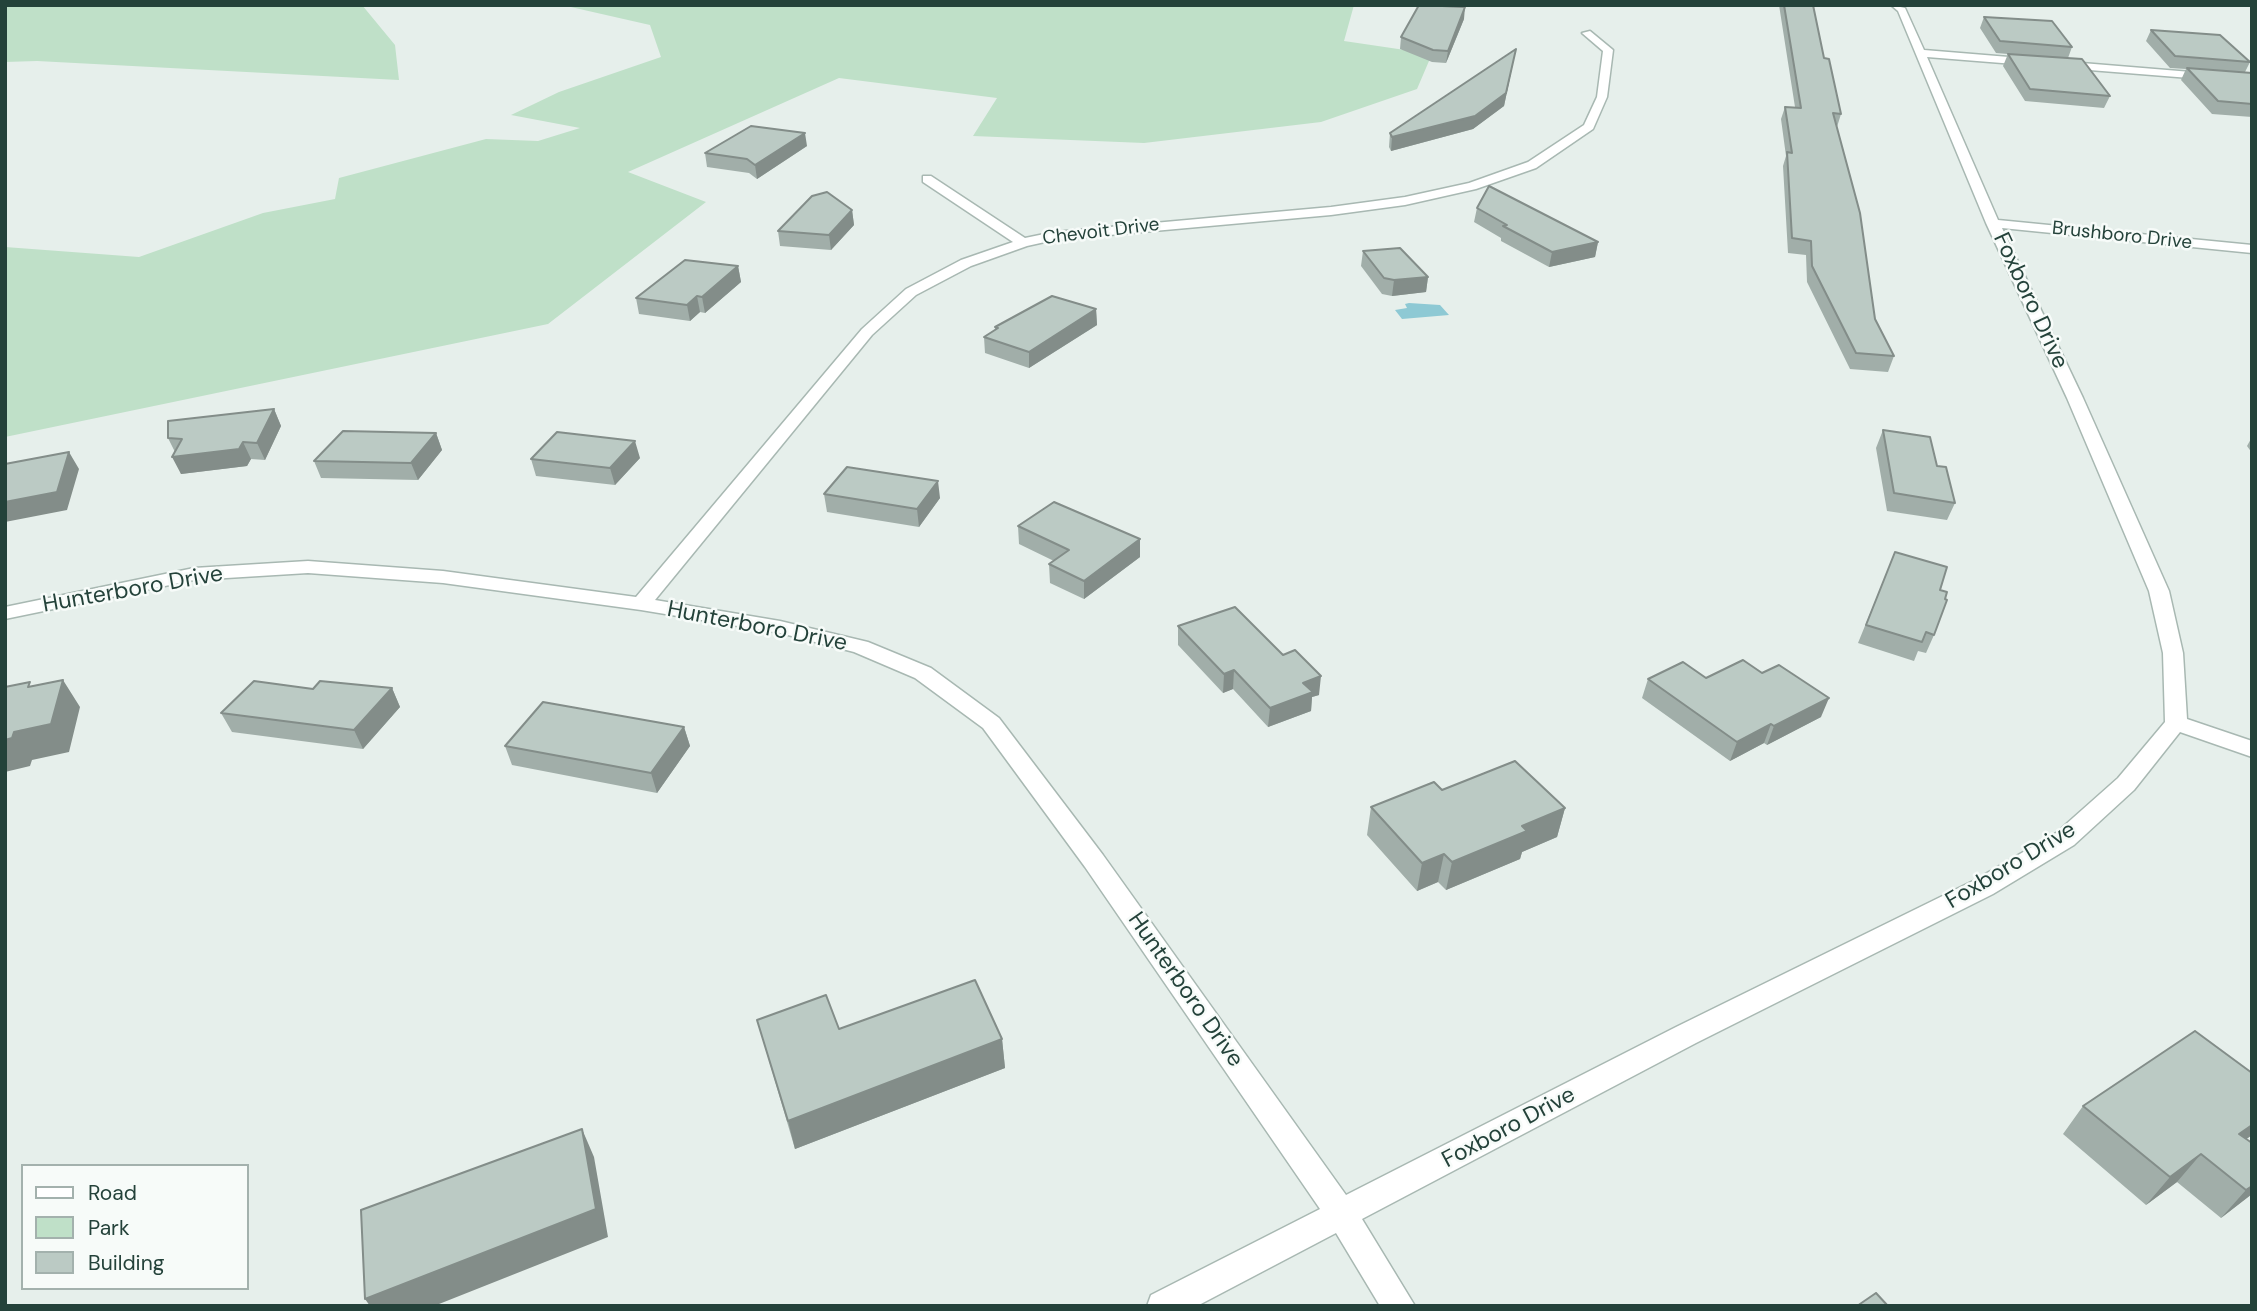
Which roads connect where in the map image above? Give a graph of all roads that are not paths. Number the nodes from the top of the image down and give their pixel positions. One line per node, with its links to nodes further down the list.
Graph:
1 (1895, 5): 3 (street, Foxboro Drive)
2 (1587, 33): 7 (street, Chevoit Drive)
3 (1920, 53): 4 (street); 6 (street, Foxboro Drive)
4 (2252, 80)
5 (927, 179): 7 (street)
6 (1993, 223): 8 (street, Brushboro Drive); 11 (street, Foxboro Drive)
7 (1023, 243): 9 (street, Chevoit Drive)
8 (2252, 249)
9 (641, 604): 10 (street, Hunterboro Drive); 13 (street, Hunterboro Drive)
10 (5, 613)
11 (2176, 723): 12 (street); 13 (street, Foxboro Drive)
12 (2252, 749)
13 (1342, 1215): 14 (street, Foxboro Drive); 15 (street, Hunterboro Drive)
14 (1163, 1306)
15 (1399, 1306)

